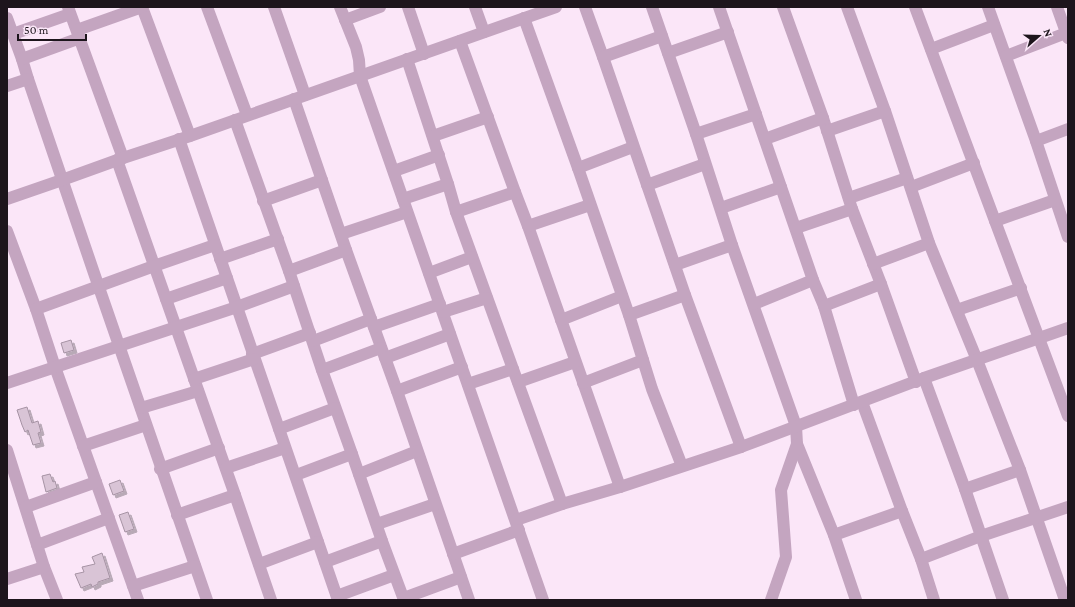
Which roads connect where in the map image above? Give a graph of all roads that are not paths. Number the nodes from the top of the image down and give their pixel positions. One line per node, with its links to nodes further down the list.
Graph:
1 (142, 7): 25 (street); 50 (street)
2 (207, 7): 42 (street)
3 (274, 7): 39 (street)
4 (340, 7): 20 (street)
5 (380, 7): 20 (street)
6 (408, 7): 31 (street)
7 (475, 7): 22 (street)
8 (585, 7): 33 (street)
9 (652, 7): 27 (street)
10 (719, 7): 23 (street)
11 (783, 7): 44 (street)
12 (847, 7): 40 (street)
13 (915, 7): 29 (street)
14 (988, 7): 21 (street)
15 (1057, 7): 26 (street)
16 (548, 8): 19 (street)
17 (69, 10): 24 (street); 25 (street)
18 (7, 18): 24 (street)
19 (524, 18): 22 (street); 58 (street)
20 (345, 20): 36 (street)
21 (994, 25): 29 (street); 32 (street)
22 (484, 32): 28 (street)
23 (728, 32): 30 (street); 41 (street)
24 (13, 34): 34 (street)
25 (78, 34): 34 (street); 55 (street)
26 (1067, 35): 32 (street)
27 (662, 36): 30 (street); 33 (street)
28 (460, 41): 31 (street); 43 (street)
29 (931, 49): 56 (street)
30 (668, 53): 48 (street)
31 (424, 54): 35 (street)
32 (1006, 56): 52 (street)
33 (603, 57): 53 (street)
34 (22, 59): 37 (street)
35 (407, 59): 36 (street); 49 (street)
36 (360, 76): 39 (street); 59 (street)
37 (28, 79): 38 (street); 60 (street)
38 (7, 86)
39 (300, 97): 42 (street); 61 (street)
40 (884, 111): 47 (street); 62 (street)
41 (756, 114): 48 (street); 51 (street)
42 (247, 115): 45 (street)
43 (488, 117): 49 (street); 66 (street)
44 (822, 118): 47 (street); 51 (street)
45 (235, 120): 50 (street); 70 (street)
46 (1068, 129): 52 (street)
47 (827, 131): 71 (street)
48 (696, 134): 57 (street)
49 (433, 136): 54 (street)
50 (184, 137): 55 (street); 84 (street)
51 (765, 139): 65 (street)
52 (1036, 141): 69 (street)
53 (634, 147): 58 (street); 64 (street)
54 (439, 155): 59 (street); 63 (street)
55 (120, 159): 60 (street); 91 (street)
56 (974, 163): 62 (street); 76 (street)
57 (705, 164): 64 (street); 73 (street)
58 (578, 168): 72 (street)
59 (394, 171): 68 (street)
60 (62, 180): 67 (street); 97 (street)
61 (322, 180): 70 (street); 80 (street)
62 (909, 182): 71 (street); 83 (street)
63 (448, 184): 68 (street); 75 (street)
64 (647, 185): 90 (street)
65 (781, 188): 73 (street); 78 (street)
66 (515, 192): 75 (street); 77 (street)
67 (7, 199)
68 (403, 199): 74 (street)
69 (1055, 200): 76 (street); 81 (street)
70 (263, 201): 82 (street)
71 (851, 203): 78 (street); 89 (street)
72 (590, 205): 77 (street); 101 (street)
73 (720, 208): 85 (street)
74 (407, 212): 80 (street); 93 (street)
75 (456, 212): 87 (street)
76 (995, 221): 99 (street)
77 (528, 226): 111 (street)
78 (796, 228): 95 (street)
79 (7, 231): 108 (street)
80 (341, 234): 86 (street)
81 (1068, 237)
82 (278, 239): 88 (street); 92 (street)
83 (929, 243): 89 (street); 109 (street)
84 (215, 245): 88 (street); 91 (street)
85 (732, 245): 90 (street); 104 (street)
86 (346, 250): 92 (street); 112 (street)
87 (472, 257): 93 (street); 102 (street)
88 (220, 259): 94 (street)
89 (873, 264): 96 (street)
90 (675, 265): 100 (street)
91 (154, 266): 97 (street); 103 (street)
92 (289, 271): 98 (street)
93 (429, 273): 107 (street)
94 (227, 278): 103 (street); 106 (street)
95 (813, 280): 104 (street); 105 (street)
96 (881, 284): 105 (street); 128 (street)
97 (99, 286): 108 (street); 118 (street)
98 (294, 286): 106 (street); 116 (street)
99 (1021, 288): 109 (street); 117 (street)
100 (685, 295): 110 (street); 144 (street)
101 (622, 296): 110 (street); 111 (street)
102 (487, 298): 107 (street); 126 (street)
103 (166, 299): 113 (street)
104 (754, 304): 140 (street)
105 (824, 306): 135 (street)
106 (237, 307): 113 (street); 120 (street)
107 (441, 308): 112 (street); 115 (street)
108 (36, 309): 124 (street)
109 (957, 310): 122 (street)
110 (629, 315): 121 (street)
111 (561, 320): 123 (street)
112 (372, 323): 116 (street); 119 (street)
113 (175, 327): 118 (street); 133 (street)
114 (1068, 328): 117 (street)
115 (450, 334): 119 (street); 125 (street)
116 (312, 337): 120 (street); 127 (street)
117 (1039, 338): 122 (street); 138 (street)
118 (118, 346): 124 (street); 136 (street)
119 (383, 353): 127 (street); 134 (street)
120 (253, 356): 133 (street); 141 (street)
121 (643, 360): 132 (street); 150 (street)
122 (977, 360): 128 (street); 153 (street)
123 (575, 362): 129 (street); 132 (street)
124 (54, 367): 130 (street); 143 (street)
125 (462, 367): 131 (street); 134 (street)
126 (513, 369): 129 (street); 131 (street)
127 (322, 370): 137 (street)
128 (920, 380): 135 (street); 158 (street)
129 (518, 382): 161 (street)
130 (7, 383)
131 (468, 384): 169 (street)
132 (583, 384): 157 (street)
133 (196, 385): 136 (street); 145 (street)
134 (397, 391): 148 (street)
135 (858, 404): 140 (street); 164 (street)
136 (141, 408): 139 (street)
137 (335, 408): 141 (street); 149 (street)
138 (1068, 416)
139 (146, 425): 143 (street); 152 (street)
140 (796, 426): 142 (street); 144 (street)
141 (279, 428): 146 (street)
142 (797, 444): 170 (street); 193 (street)
143 (83, 446): 156 (street)
144 (741, 447): 150 (street)
145 (219, 448): 151 (street); 152 (street)
146 (285, 448): 151 (street); 155 (street)
147 (7, 450): 162 (street)
148 (417, 451): 154 (street); 160 (street)
149 (352, 454): 154 (street); 155 (street)
150 (682, 466): 157 (street)
151 (226, 468): 159 (street)
152 (160, 469): 165 (street)
153 (1020, 470): 158 (street); 166 (street)
154 (359, 474): 168 (street)
155 (296, 475): 173 (street)
156 (96, 482): 162 (street); 167 (street)
157 (620, 487): 161 (street)
158 (965, 488): 171 (street)
159 (235, 495): 165 (street); 178 (street)
160 (436, 504): 168 (street); 175 (street)
161 (562, 504): 169 (street)
162 (26, 507): 174 (street)
163 (1068, 507): 166 (street)
164 (902, 511): 170 (street); 176 (street)
165 (177, 515): 179 (street)
166 (1037, 517): 171 (street); 197 (street)
167 (109, 518): 174 (street); 184 (street)
168 (377, 524): 172 (street)
169 (518, 525): 175 (street); 192 (street)
170 (834, 535): 194 (street)
171 (981, 536): 176 (street); 196 (street)
172 (382, 541): 177 (street); 181 (street)
173 (318, 542): 177 (street); 178 (street)
174 (37, 545): 180 (street)
175 (453, 554): 182 (street)
176 (921, 558): 195 (street)
177 (325, 562): 185 (street)
178 (259, 564): 190 (street)
179 (195, 566): 184 (street); 189 (street)
180 (44, 567): 183 (street); 187 (street)
181 (394, 575): 185 (street); 186 (street)
182 (461, 577): 186 (street); 191 (street)
183 (7, 579)
184 (133, 586): 188 (street)
185 (338, 598)
186 (404, 599)
187 (57, 600)
188 (138, 600)
189 (206, 600)
190 (271, 600)
191 (469, 600)
192 (543, 600)
193 (771, 600)
194 (856, 600)
195 (934, 600)
196 (1003, 600)
197 (1065, 600)

